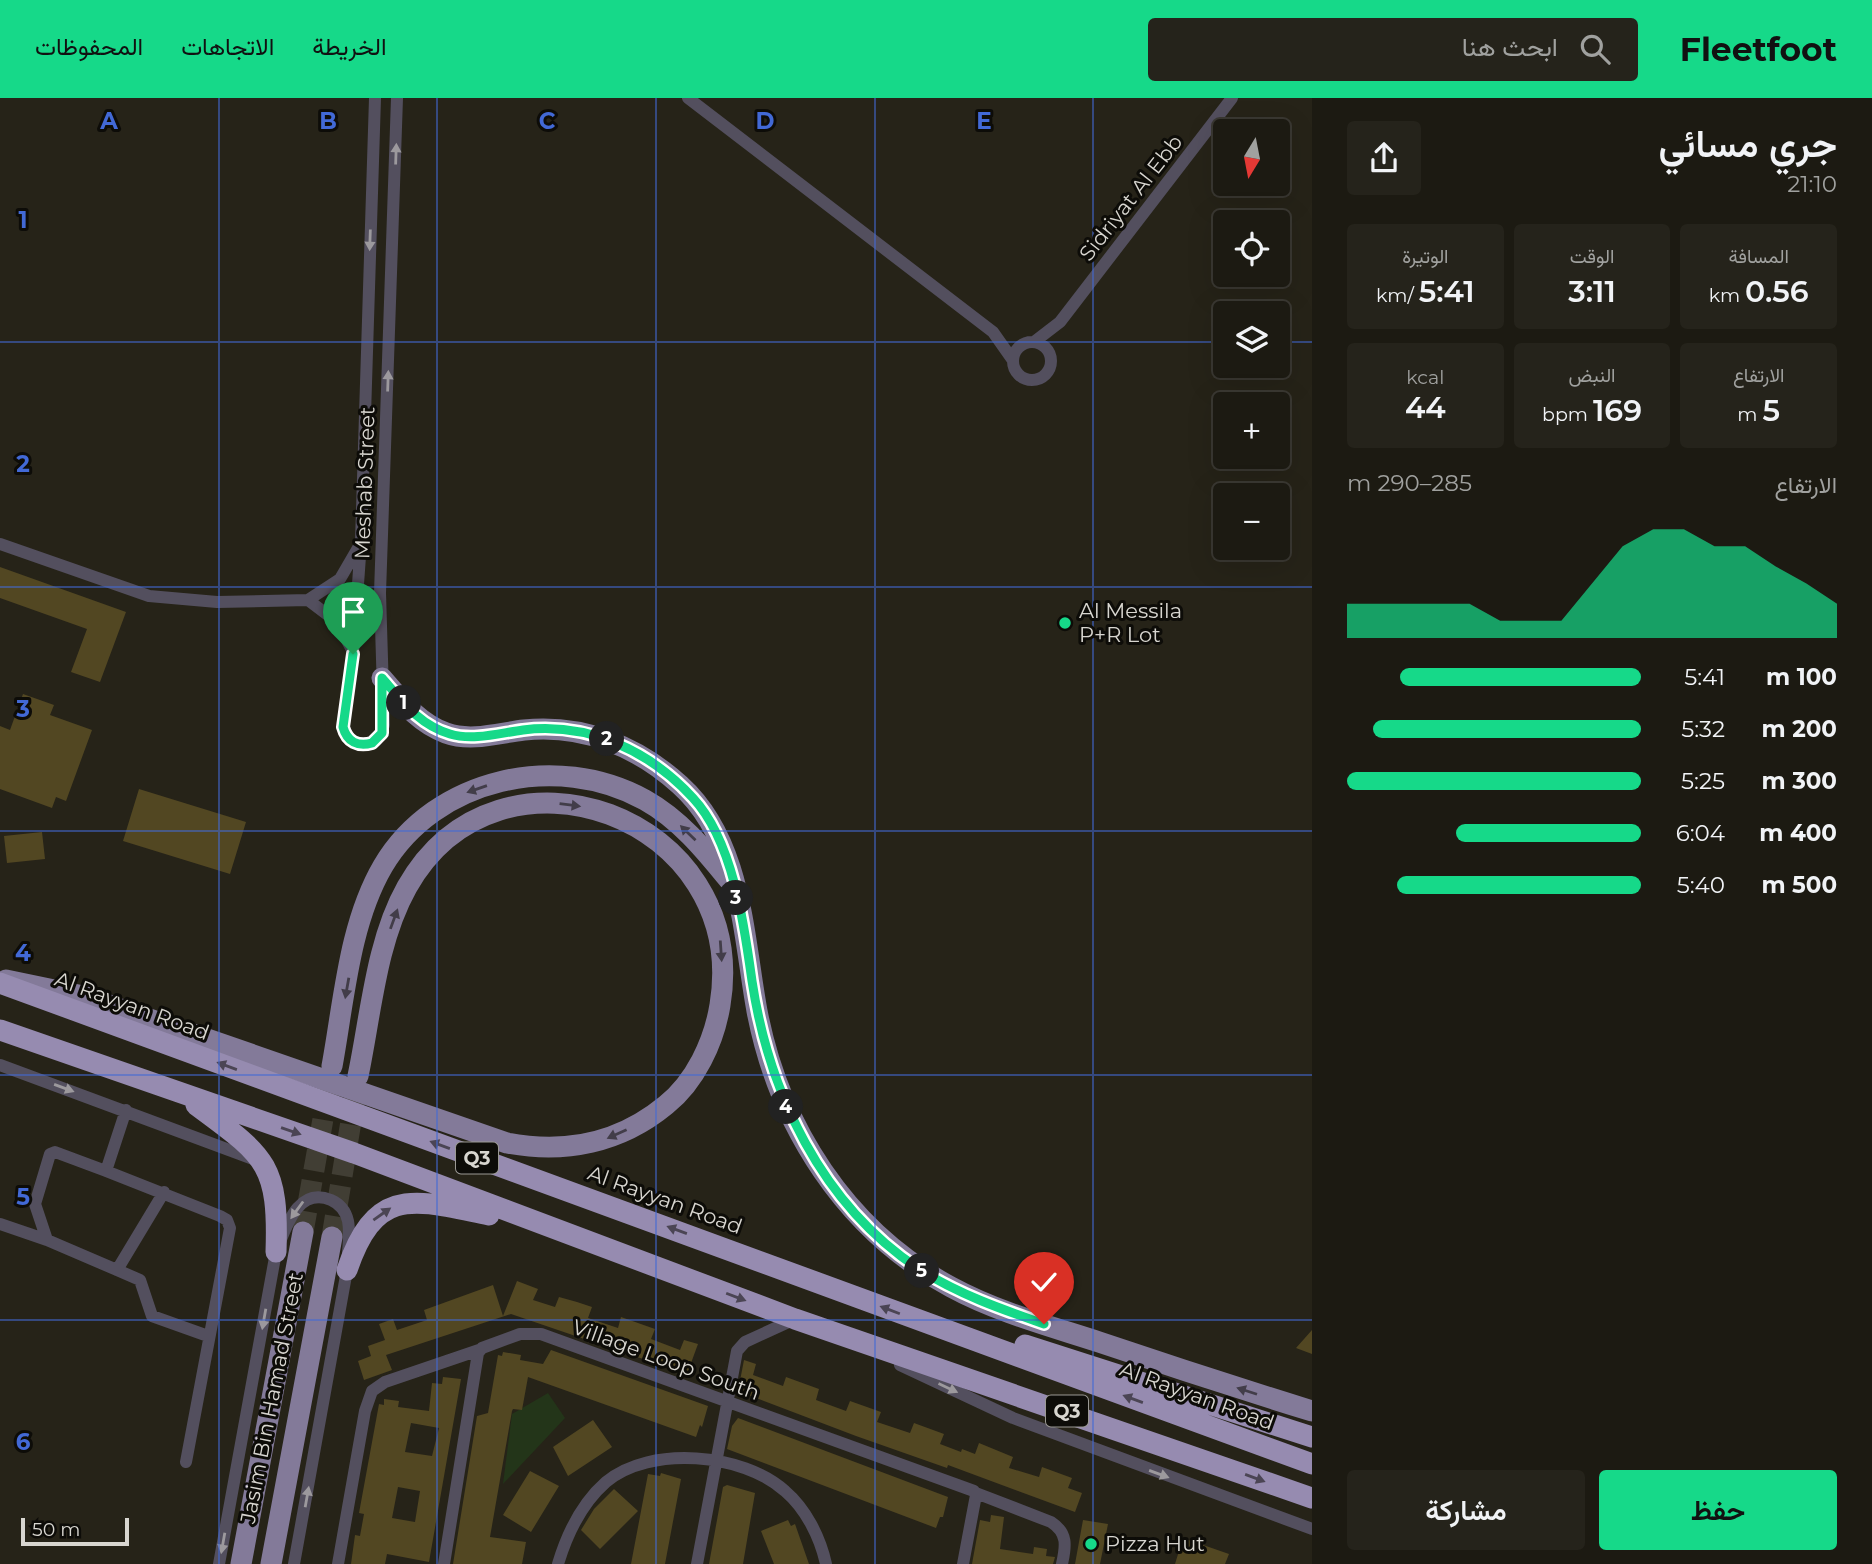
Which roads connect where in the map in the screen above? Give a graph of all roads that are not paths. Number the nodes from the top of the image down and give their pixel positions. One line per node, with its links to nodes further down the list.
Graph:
1 (375, 98): 10 (street, Meshab Street, one-way to 10)
2 (397, 98): 14 (street, Meshab Street, one-way to 2)
3 (688, 98): 6 (street)
4 (1232, 98): 5 (street, Sidriyat Al Ebb)
5 (1060, 321): 7 (street, Sidriyat Al Ebb); 8 (street, Sidriyat Al Ebb)
6 (993, 332): 7 (street); 9 (street)
7 (1029, 343): 8 (street); 9 (street)
8 (1050, 354): 9 (street)
9 (1012, 359)
10 (361, 542): 12 (street); 13 (street, Meshab Street)
11 (0, 544): 12 (street)
12 (308, 600): 13 (street)
13 (353, 654): 14 (street, Meshab Street)
14 (382, 678): 15 (main road)
15 (732, 884): 19 (main road, one-way to 19); 23 (main road)
16 (0, 981): 20 (main road, one-way to 16); 37 (highway, Al Rayyan Road / Q3, one-way to 16)
17 (0, 1030): 21 (highway, Q3)
18 (0, 1065): 22 (street, one-way to 22)
19 (332, 1066)
20 (358, 1076)
21 (181, 1093): 24 (highway); 28 (highway, Q3, one-way to 28)
22 (126, 1111): 24 (street); 25 (street)
23 (812, 1156): 41 (main road); 42 (main road, one-way to 23)
24 (263, 1164): 32 (highway)
25 (106, 1171): 26 (street); 31 (street)
26 (164, 1192): 33 (street); 38 (street)
27 (0, 1224): 31 (street)
28 (557, 1230): 34 (highway, one-way to 28); 35 (highway, Q3, one-way to 35)
29 (303, 1232): 51 (main road, Jasim Bin Hamad Street)
30 (332, 1237): 52 (main road, Jasim Bin Hamad Street)
31 (47, 1240): 33 (street)
32 (276, 1252): 34 (street, Jasim Bin Hamad Street, one-way to 32); 50 (street, Jasim Bin Hamad Street, one-way to 50)
33 (117, 1270): 38 (street)
34 (346, 1270): 53 (street, one-way to 34)
35 (795, 1319): 36 (highway, Q3); 40 (street)
36 (820, 1327): 48 (highway, Q3, one-way to 48); 49 (street, one-way to 49)
37 (954, 1334): 41 (highway); 46 (highway, Al Rayyan Road / Q3, one-way to 37)
38 (208, 1336): 44 (street)
39 (479, 1350): 40 (street, Village Loop South); 54 (street, Village Loop South); 55 (street)
40 (726, 1403): 45 (street); 47 (street, Village Loop South)
41 (1219, 1406): 43 (highway)
42 (1312, 1411)
43 (1312, 1437)
44 (186, 1462)
45 (717, 1462): 56 (street); 57 (street); 58 (street)
46 (1312, 1464)
47 (976, 1493): 59 (street); 60 (street, Village Loop South)
48 (1312, 1498)
49 (1312, 1528)
50 (219, 1564)
51 (241, 1564)
52 (271, 1564)
53 (295, 1564)
54 (338, 1564)
55 (444, 1564)
56 (558, 1564)
57 (698, 1564)
58 (826, 1564)
59 (963, 1564)
60 (1062, 1564)

